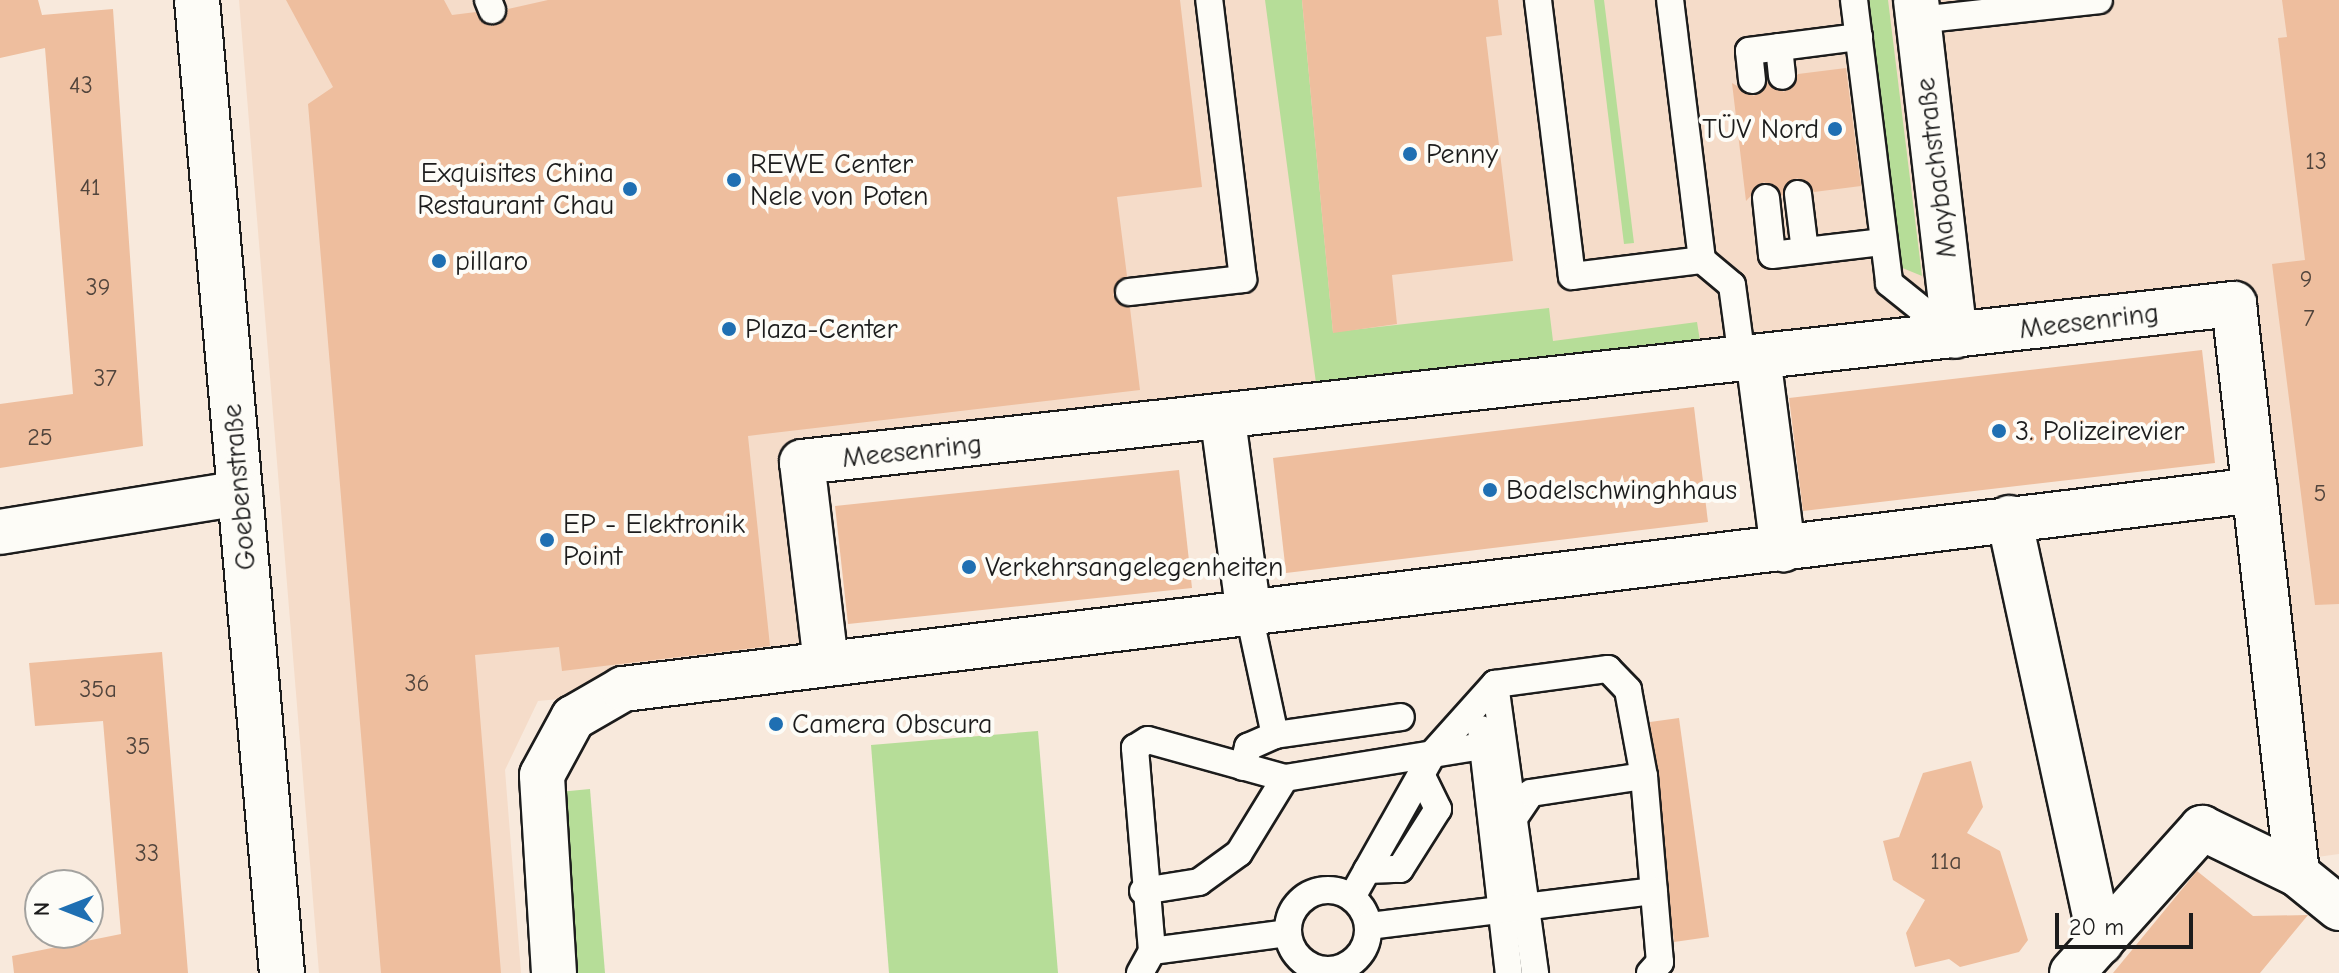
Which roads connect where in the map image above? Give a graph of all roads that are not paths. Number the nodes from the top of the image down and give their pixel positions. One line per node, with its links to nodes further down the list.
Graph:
1 (197, 0): 22 (street, Goebenstraße)
2 (1209, 0): 17 (lane)
3 (1538, 0): 16 (lane)
4 (1670, 0): 16 (lane)
5 (1854, 0): 8 (lane)
6 (2099, 0): 7 (lane)
7 (1918, 10): 18 (street, Maybachstraße)
8 (1859, 37): 9 (lane); 14 (lane)
9 (1779, 47): 10 (lane); 11 (lane)
10 (1782, 76)
11 (1752, 80)
12 (1798, 194): 15 (lane)
13 (1766, 198): 15 (lane)
14 (1883, 242): 15 (lane); 18 (lane)
15 (1805, 251)
16 (1702, 260): 19 (lane)
17 (1129, 292)
18 (1955, 336): 19 (street, Meesenring); 21 (street, Meesenring)
19 (1750, 358): 20 (street, Meesenring); 25 (street)
20 (1223, 420): 26 (street); 27 (street, Meesenring)
21 (2255, 490): 23 (street); 38 (street, Meesenring)
22 (240, 493): 24 (street); 50 (street, Goebenstraße)
23 (2009, 518): 25 (street); 46 (street)
24 (0, 532)
25 (1783, 549): 26 (street)
26 (1249, 614): 27 (street); 31 (lane)
27 (826, 663): 51 (street)
28 (1495, 684): 29 (lane); 35 (lane); 37 (lane)
29 (1477, 706): 32 (lane); 33 (lane)
30 (1401, 717): 31 (lane)
31 (1275, 735): 34 (lane)
32 (1482, 746): 33 (lane); 42 (lane)
33 (1427, 764): 36 (lane); 41 (lane)
34 (1243, 767): 36 (lane); 39 (lane)
35 (1644, 776): 37 (lane); 40 (lane)
36 (1285, 778): 39 (lane)
37 (1514, 818): 42 (lane)
38 (2297, 874): 43 (street); 46 (street)
39 (1143, 891): 47 (lane)
40 (1654, 891): 42 (lane); 54 (lane)
41 (1352, 897): 44 (lane); 45 (lane)
42 (1514, 908): 44 (lane); 52 (lane); 53 (lane)
43 (2339, 908)
44 (1369, 926): 49 (lane)
45 (1287, 933): 47 (lane); 48 (lane)
46 (2087, 958)
47 (1146, 962)
48 (1298, 968): 49 (lane)
49 (1339, 972)
50 (282, 973)
51 (554, 973)
52 (1509, 973)
53 (1535, 973)
54 (1650, 973)

